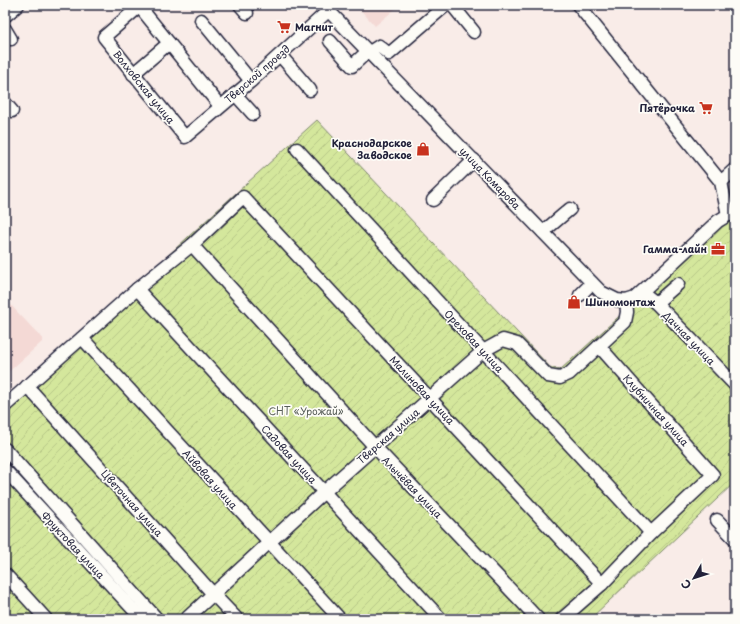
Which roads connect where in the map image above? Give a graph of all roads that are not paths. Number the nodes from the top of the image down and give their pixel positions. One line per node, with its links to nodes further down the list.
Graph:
1 (18, 5): 7 (street)
2 (446, 5): 12 (street)
3 (452, 5): 9 (street)
4 (578, 5): 24 (street)
5 (140, 6): 11 (street); 14 (street, Волховская улица)
6 (325, 8): 12 (street, улица Комарова); 13 (street, Тверской проезд)
7 (5, 16)
8 (201, 20): 15 (street)
9 (474, 32)
10 (330, 41): 12 (street)
11 (169, 43): 14 (street); 18 (street)
12 (368, 53): 22 (street, улица Комарова)
13 (280, 55): 15 (street, Тверской проезд); 16 (street)
14 (133, 74): 20 (street, Волховская улица)
15 (251, 80): 17 (street, Тверской проезд)
16 (310, 90)
17 (235, 94): 18 (street, Тверской проезд); 19 (street)
18 (220, 106): 20 (street, Тверской проезд)
19 (253, 114)
20 (185, 136)
21 (297, 150): 39 (street, Ореховая улица)
22 (474, 160): 25 (street); 28 (street, улица Комарова)
23 (735, 169): 24 (street)
24 (721, 182): 27 (street)
25 (433, 200)
26 (570, 209): 28 (street)
27 (731, 215): 33 (street)
28 (543, 232): 30 (street, улица Комарова)
29 (192, 245): 32 (street); 42 (street, Малиновая улица); 44 (street, Алычёвая улица)
30 (592, 283): 34 (street); 35 (street, улица Комарова)
31 (678, 284): 36 (street)
32 (137, 289): 37 (street); 47 (street, Садовая улица)
33 (642, 292): 35 (street); 36 (street, Дачная улица)
34 (580, 295)
35 (621, 300): 38 (street, Тверская улица)
36 (656, 303): 40 (street, Дачная улица)
37 (82, 338): 41 (street); 51 (street, Айвовая улица)
38 (599, 346): 39 (street, Тверская улица); 49 (street, Клубничная улица)
39 (483, 351): 42 (street, Тверская улица); 49 (street, Ореховая улица)
40 (735, 384)
41 (27, 386): 43 (street); 54 (street, Цветочная улица)
42 (430, 399): 44 (street, Тверская улица); 53 (street, Малиновая улица)
43 (5, 406)
44 (374, 447): 47 (street, Тверская улица); 62 (street, Алычёвая улица)
45 (5, 449): 57 (street)
46 (5, 470): 56 (street, Фруктовая улица)
47 (324, 492): 51 (street, Тверская улица); 61 (street, Садовая улица)
48 (718, 520): 50 (street)
49 (651, 533): 53 (street)
50 (735, 539)
51 (270, 544): 54 (street, Тверская улица); 60 (street, Айвовая улица)
52 (5, 574): 55 (street)
53 (602, 584): 63 (street)
54 (214, 595): 58 (street, Тверская улица); 59 (street, Цветочная улица)
55 (46, 619)
56 (142, 619)
57 (157, 619)
58 (186, 619)
59 (237, 619)
60 (340, 619)
61 (441, 619)
62 (538, 619)
63 (562, 619)

